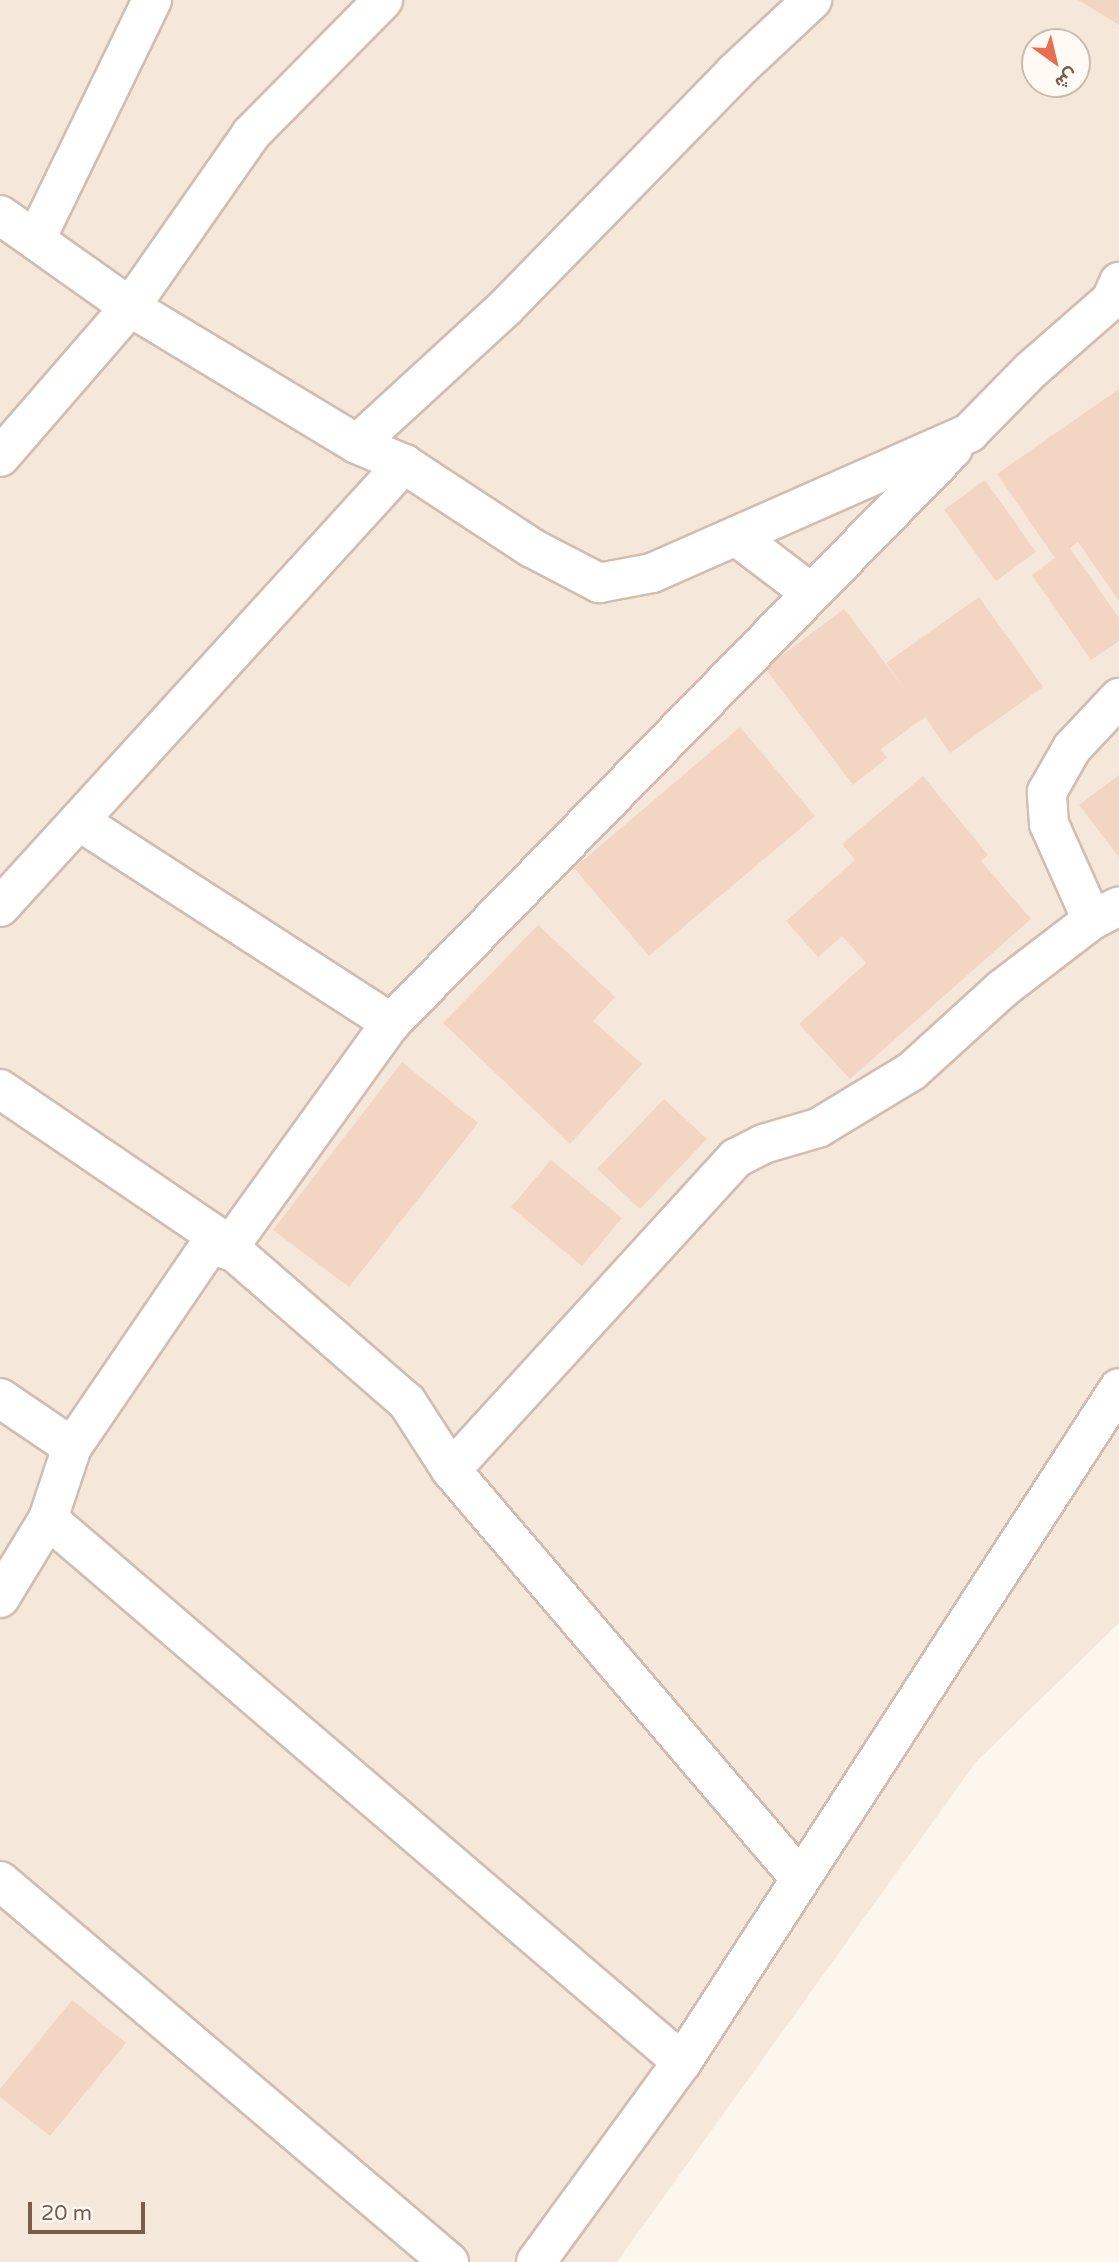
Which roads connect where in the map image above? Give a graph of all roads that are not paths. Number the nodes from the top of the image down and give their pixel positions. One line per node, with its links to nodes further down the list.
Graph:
1 (152, 0): 5 (street)
2 (383, 0): 7 (street)
3 (812, 0): 9 (street)
4 (0, 215): 5 (street)
5 (36, 239): 7 (street)
6 (1116, 295): 8 (street)
7 (130, 307): 9 (street); 10 (street)
8 (969, 433): 12 (street); 13 (street)
9 (357, 444): 11 (street)
10 (0, 457)
11 (404, 464): 12 (street); 15 (street)
12 (736, 536): 13 (street)
13 (811, 593): 18 (street)
14 (1119, 698): 17 (street)
15 (79, 821): 16 (street); 18 (street)
16 (0, 908)
17 (1105, 913): 24 (street)
18 (391, 1023): 20 (street)
19 (0, 1089): 20 (street)
20 (222, 1243): 23 (street); 24 (street)
21 (1119, 1388): 27 (street)
22 (0, 1398): 23 (street)
23 (72, 1447): 25 (street)
24 (451, 1469): 27 (street)
25 (48, 1519): 26 (street); 29 (street)
26 (0, 1598)
27 (799, 1877): 29 (street)
28 (0, 1881): 30 (street)
29 (682, 2062): 31 (street)
30 (449, 2262)
31 (536, 2262)

